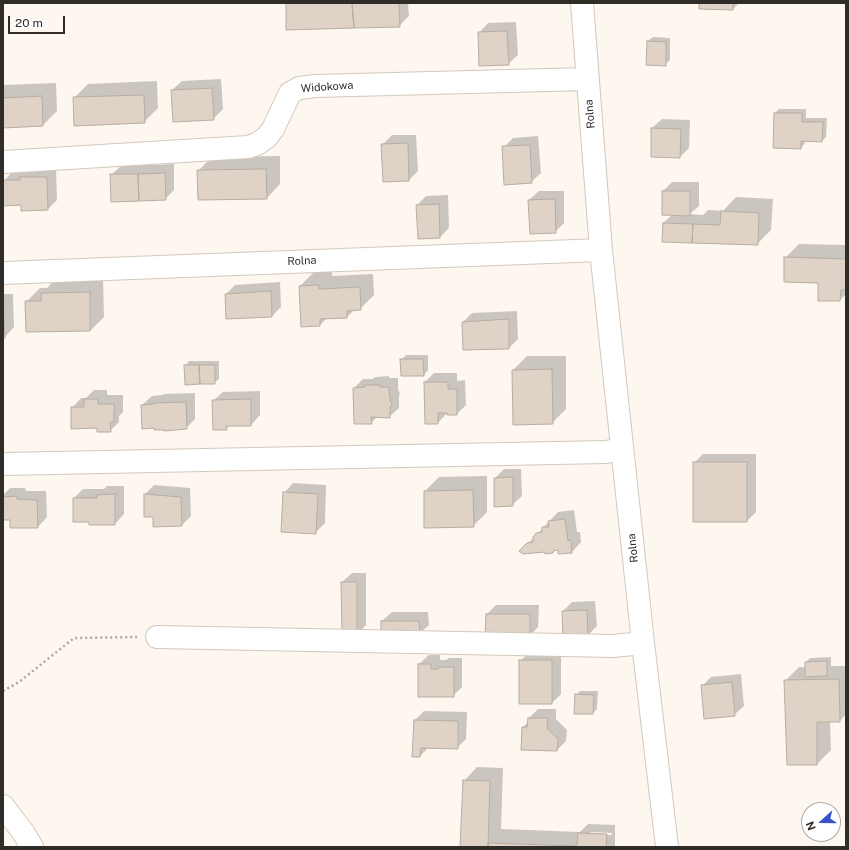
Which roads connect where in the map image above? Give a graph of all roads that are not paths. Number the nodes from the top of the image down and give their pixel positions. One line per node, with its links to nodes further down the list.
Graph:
1 (582, 3): 2 (street, Rolna)
2 (587, 79): 3 (street, Widokowa); 4 (street, Rolna)
3 (3, 162)
4 (601, 250): 5 (street, Rolna); 6 (street, Rolna)
5 (3, 273)
6 (622, 449): 7 (street); 9 (street, Rolna)
7 (3, 464)
8 (158, 637): 9 (street)
9 (643, 643): 12 (street, Rolna)
10 (3, 806): 11 (street)
11 (32, 847)
12 (667, 847)

